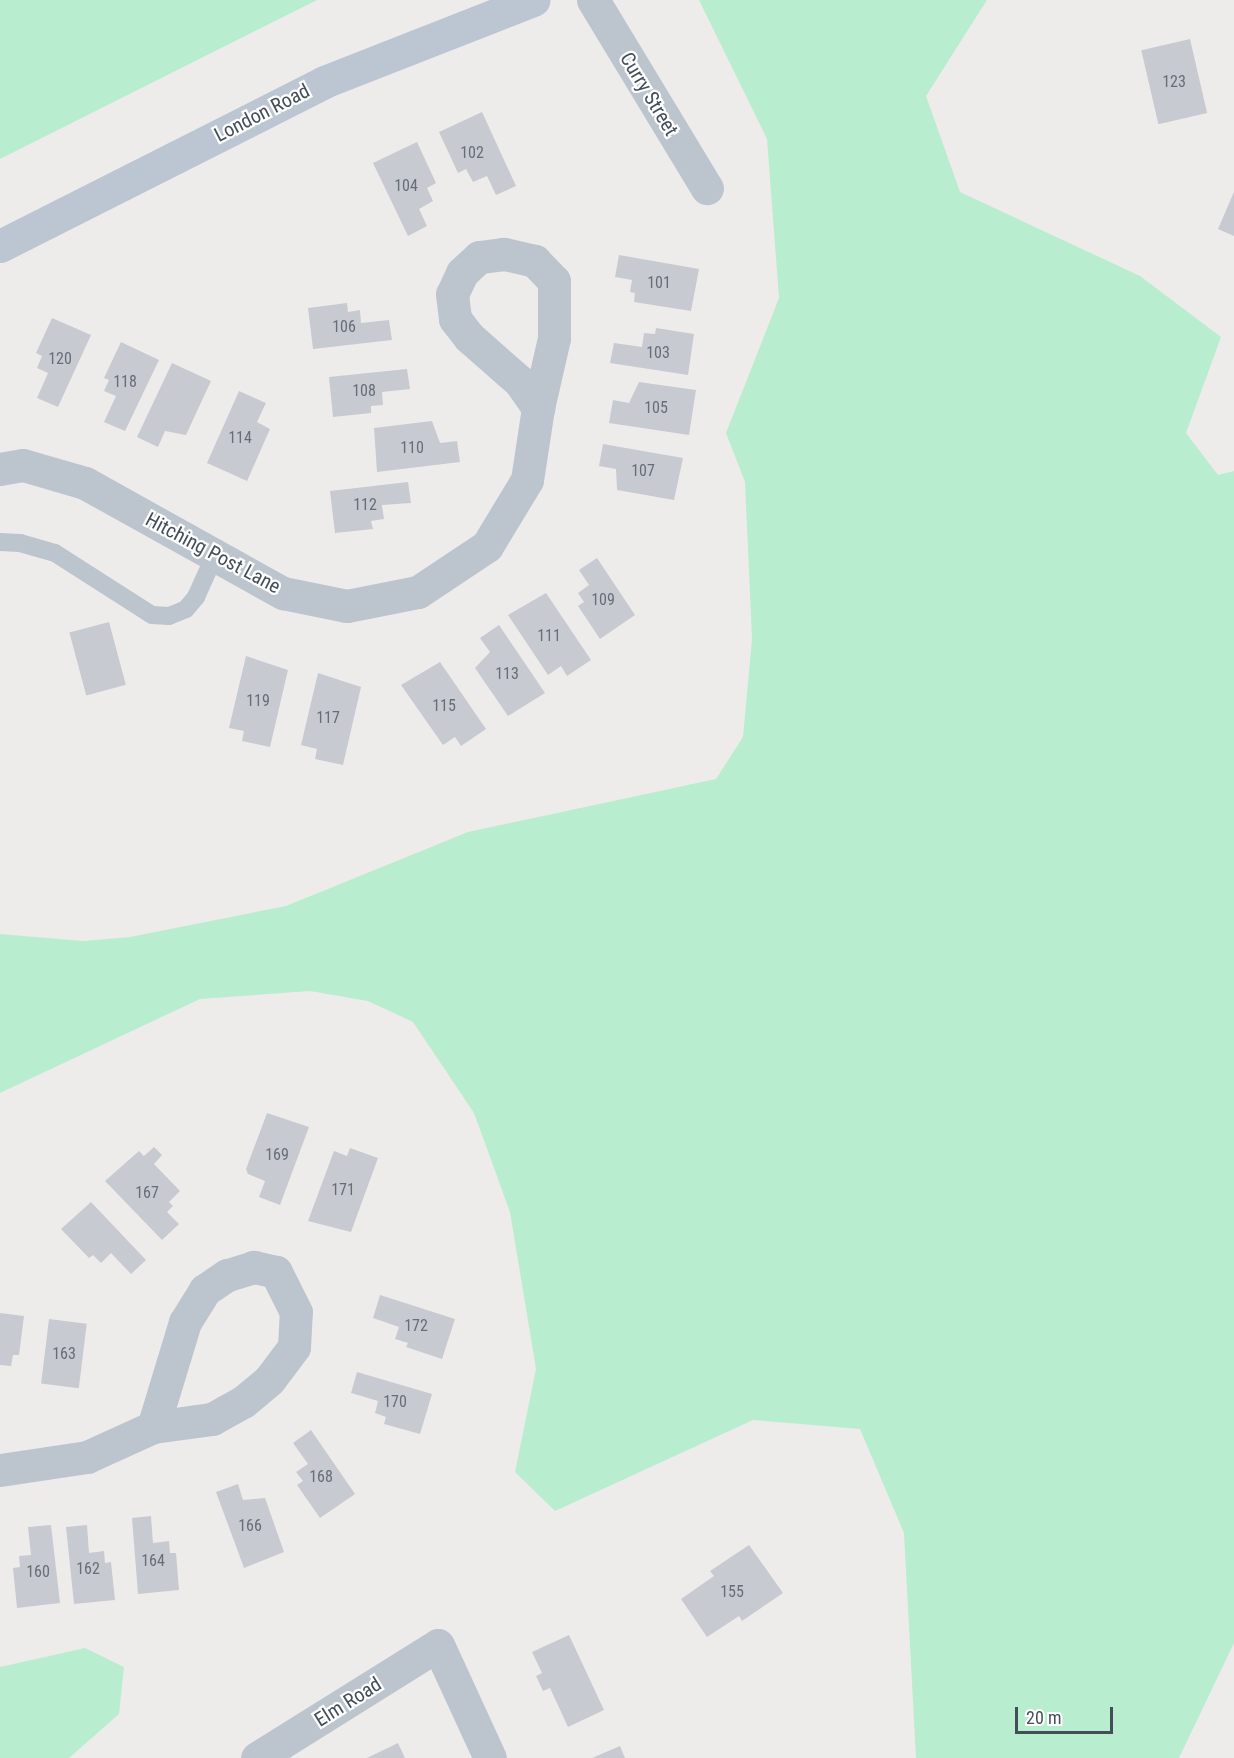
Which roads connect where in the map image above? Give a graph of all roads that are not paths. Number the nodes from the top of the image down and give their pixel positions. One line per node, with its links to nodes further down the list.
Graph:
1 (534, 0): 4 (street, London Road)
2 (593, 0): 3 (street, Curry Street)
3 (707, 188)
4 (0, 246)
5 (537, 408): 8 (street, Hitching Post Lane)
6 (0, 469): 8 (street, Hitching Post Lane)
7 (0, 542): 8 (lane)
8 (215, 555)
9 (153, 1427): 9 (street); 10 (street)
10 (0, 1470)
11 (257, 1758): 12 (street, Elm Road)
12 (490, 1758)

